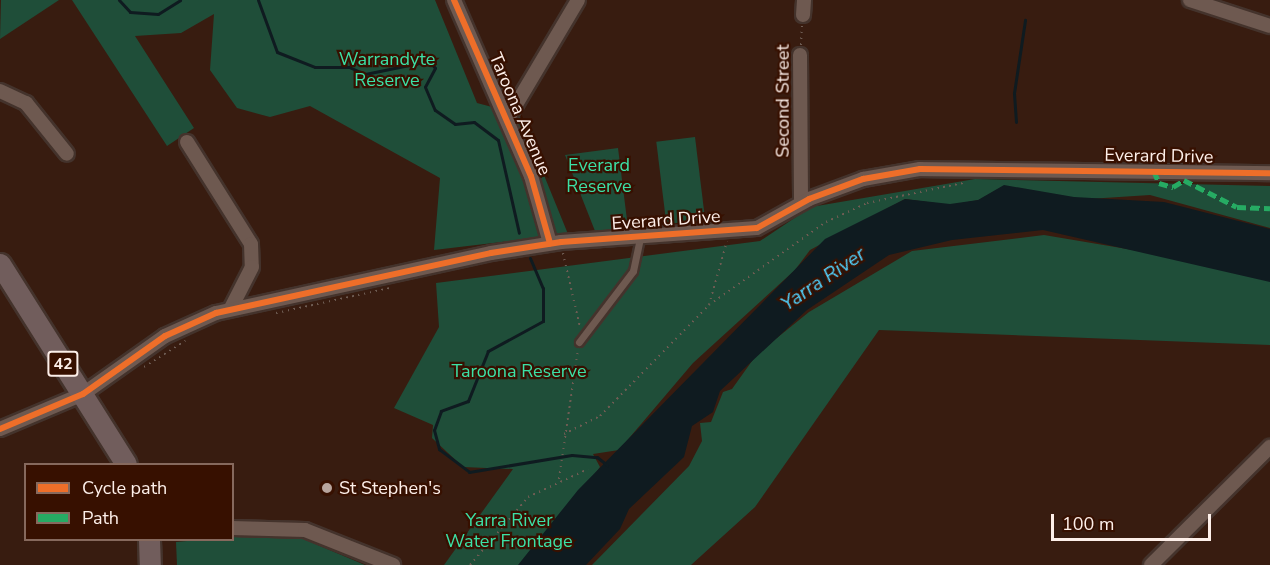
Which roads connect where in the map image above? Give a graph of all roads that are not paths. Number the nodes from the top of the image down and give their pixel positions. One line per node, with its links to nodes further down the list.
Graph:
1 (454, 0): 9 (street, Taroona Avenue)
2 (578, 0): 9 (street)
3 (804, 0): 5 (street)
4 (1190, 0): 6 (street)
5 (803, 15)
6 (1270, 26)
7 (800, 56): 13 (street, Second Street)
8 (0, 91): 11 (street)
9 (508, 118): 15 (street, Taroona Avenue)
10 (187, 142): 17 (street)
11 (67, 154)
12 (1270, 173): 13 (street, Everard Drive)
13 (801, 202): 14 (street, Everard Drive)
14 (640, 238): 15 (street, Everard Drive); 18 (lane)
15 (555, 242): 17 (street, Everard Drive)
16 (0, 264): 19 (main road, 42)
17 (231, 308): 19 (street, Everard Drive)
18 (581, 340)
19 (83, 394): 20 (street, Everard Drive); 22 (main road, 42)
20 (0, 429)
21 (1270, 447): 27 (street)
22 (125, 463)
23 (234, 528): 26 (street)
24 (149, 541): 25 (main road)
25 (150, 565)
26 (393, 565)
27 (1151, 565)

